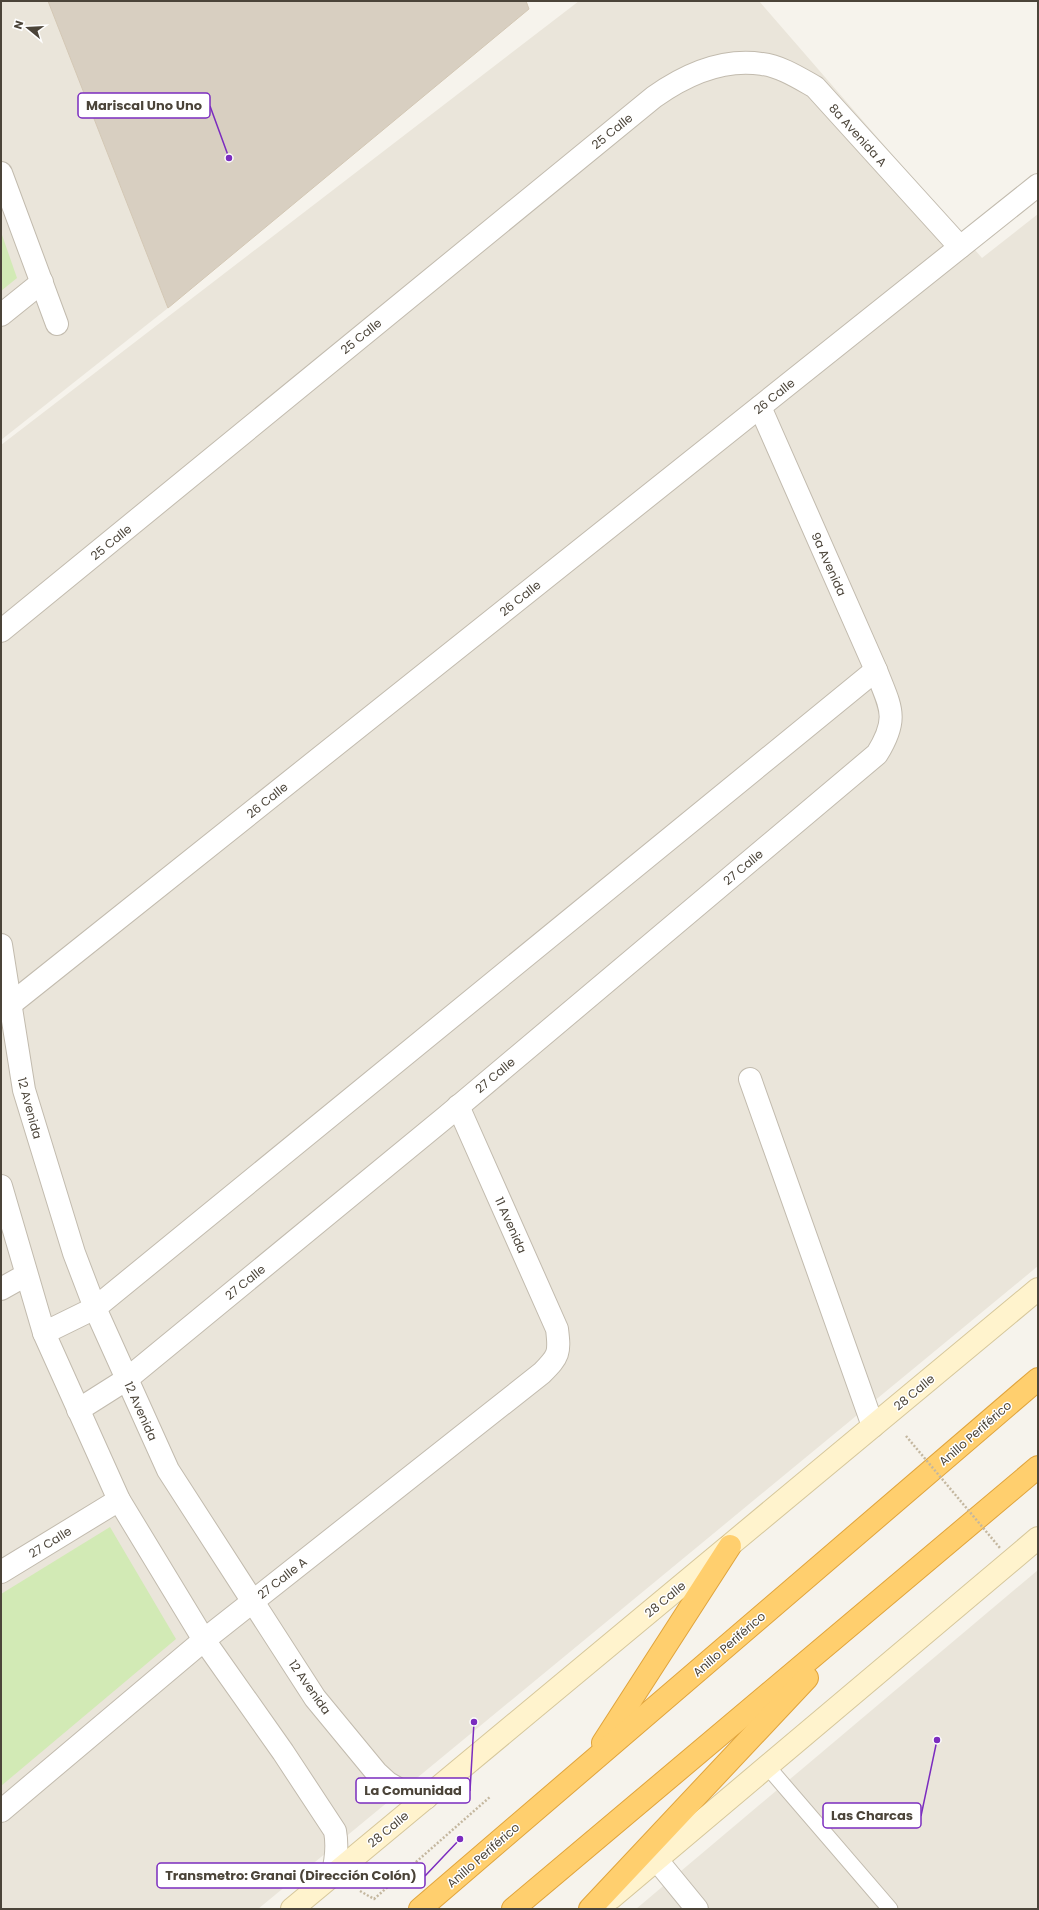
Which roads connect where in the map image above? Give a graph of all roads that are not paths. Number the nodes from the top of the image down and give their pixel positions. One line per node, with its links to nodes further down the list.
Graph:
1 (733, 62): 4 (street, 8a Avenida A); 9 (street, 25 Calle)
2 (1, 173): 5 (street)
3 (1038, 185): 4 (street, 26 Calle)
4 (960, 248): 8 (street, 26 Calle)
5 (42, 282): 6 (street); 7 (street)
6 (1, 315)
7 (57, 324)
8 (760, 407): 10 (street, 9a Avenida); 13 (street, 26 Calle)
9 (1, 632)
10 (876, 670): 11 (street, 9a Avenida); 20 (street)
11 (892, 722): 15 (street, 27 Calle)
12 (1, 945): 13 (street, 12 Avenida)
13 (6, 1006): 20 (street, 12 Avenida)
14 (750, 1079): 26 (street)
15 (458, 1106): 22 (street, 11 Avenida); 23 (street, 27 Calle)
16 (1, 1186): 17 (street)
17 (26, 1275): 18 (street); 21 (street)
18 (1, 1289)
19 (1038, 1289): 26 (street, 28 Calle)
20 (95, 1308): 21 (street); 23 (street, 12 Avenida)
21 (44, 1333): 25 (street)
22 (559, 1345): 32 (street, 27 Calle A)
23 (126, 1379): 25 (street, 27 Calle); 32 (street, 12 Avenida)
24 (1038, 1379): 35 (highway, Anillo Periférico)
25 (78, 1410): 28 (street)
26 (873, 1426): 30 (street, 28 Calle)
27 (1038, 1467): 33 (highway)
28 (119, 1500): 31 (street, 27 Calle); 34 (street)
29 (1038, 1538): 36 (street)
30 (730, 1546): 35 (highway); 37 (street, 28 Calle)
31 (1, 1572)
32 (252, 1601): 34 (street, 27 Calle A); 37 (street, 12 Avenida)
33 (875, 1606): 43 (highway); 44 (highway)
34 (204, 1640): 38 (street, 27 Calle A); 40 (street)
35 (590, 1763): 42 (highway, Anillo Periférico)
36 (767, 1766): 39 (street); 47 (lane)
37 (426, 1798): 40 (street, 28 Calle)
38 (1, 1811)
39 (656, 1860): 45 (street); 46 (street)
40 (332, 1876): 41 (street, 28 Calle)
41 (292, 1909)
42 (420, 1909)
43 (513, 1909)
44 (590, 1909)
45 (598, 1909)
46 (697, 1909)
47 (890, 1909)

